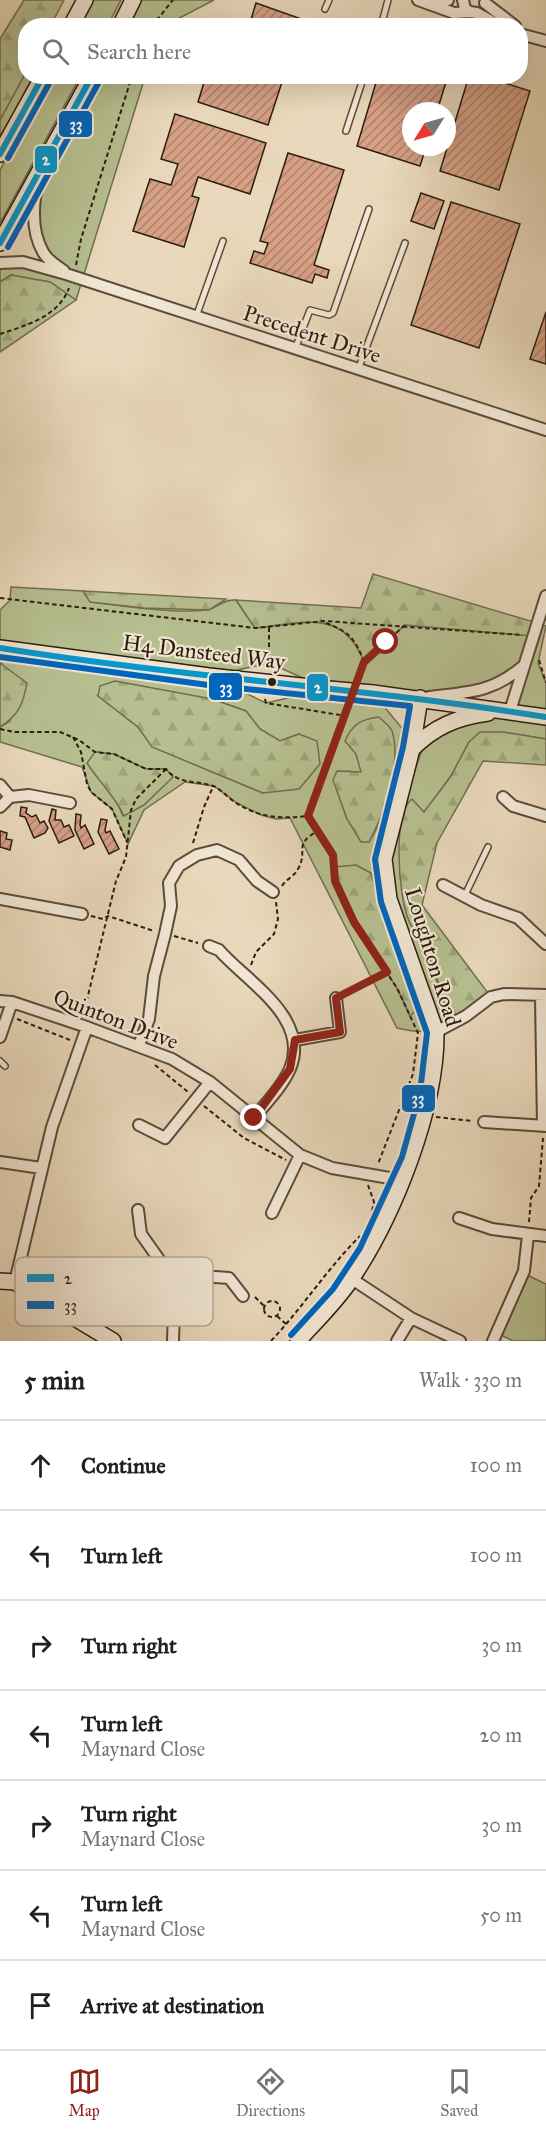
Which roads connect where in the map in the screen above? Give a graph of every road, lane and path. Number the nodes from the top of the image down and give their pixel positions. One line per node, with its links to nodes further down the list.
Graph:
1 (85, 0): 12 (street)
2 (133, 0): 13 (street)
3 (173, 0): 14 (path)
4 (328, 0): 10 (lane)
5 (388, 0): 15 (lane)
6 (448, 0): 8 (street)
7 (463, 0): 11 (street)
8 (422, 1): 11 (street)
9 (485, 1): 11 (street); 17 (street)
10 (325, 9)
11 (474, 12): 16 (street)
12 (75, 18)
13 (124, 18)
14 (158, 18)
15 (383, 18)
16 (485, 18)
17 (505, 18)
18 (528, 34): 19 (street)
19 (543, 40)
20 (39, 84): 25 (street)
21 (88, 84): 26 (street)
22 (129, 84): 32 (path)
23 (361, 84): 24 (lane)
24 (346, 131)
25 (0, 154)
26 (39, 175): 29 (street); 32 (street, Precedent Drive)
27 (369, 208): 35 (lane)
28 (223, 241): 33 (lane)
29 (0, 243)
30 (405, 243): 36 (lane)
31 (0, 264): 32 (street, Precedent Drive)
32 (70, 275): 33 (street, Precedent Drive); 34 (path)
33 (196, 316): 35 (street, Precedent Drive)
34 (0, 334)
35 (295, 349): 36 (street, Precedent Drive)
36 (358, 369): 37 (street, Precedent Drive)
37 (546, 430)
38 (546, 596): 43 (street)
39 (0, 598): 42 (path)
40 (324, 621): 41 (path); 42 (path); 46 (path)
41 (405, 625): 43 (path); 46 (path)
42 (269, 627): 47 (path)
43 (533, 636): 48 (street)
44 (0, 648): 51 (street, H4 Dansteed Way, bridge)
45 (541, 652): 49 (path)
46 (364, 662): 50 (path)
47 (269, 663)
48 (522, 667): 51 (street); 54 (street)
49 (546, 682)
50 (356, 686)
51 (420, 698): 54 (street, H4 Dansteed Way); 59 (street, Loughton Road)
52 (265, 699): 55 (path)
53 (350, 705): 55 (path)
54 (510, 711): 56 (street, H4 Dansteed Way); 59 (street)
55 (346, 716): 67 (path)
56 (546, 717)
57 (0, 729): 58 (path)
58 (72, 737): 60 (path); 69 (path)
59 (412, 750): 87 (street, Loughton Road)
60 (166, 769): 62 (path); 69 (path)
61 (0, 785): 63 (street)
62 (214, 786): 67 (path); 71 (path)
63 (10, 797): 65 (street); 66 (street)
64 (503, 797): 68 (street)
65 (70, 803)
66 (0, 807)
67 (308, 816): 81 (path)
68 (546, 816)
69 (128, 844): 77 (path)
70 (488, 846): 74 (lane)
71 (197, 855): 73 (street); 78 (street)
72 (443, 885): 74 (street)
73 (273, 892)
74 (465, 895): 79 (street)
75 (0, 899): 76 (street)
76 (82, 914): 77 (path)
77 (108, 916): 78 (path); 86 (path)
78 (165, 934): 80 (path); 90 (street)
79 (546, 944)
80 (209, 946): 89 (street)
81 (387, 972): 83 (path); 94 (path)
82 (544, 995): 87 (street); 99 (street)
83 (336, 998): 89 (street)
84 (0, 1001): 85 (street, Quinton Drive)
85 (12, 1002): 86 (street, Quinton Drive); 88 (street)
86 (84, 1026): 90 (street, Quinton Drive); 102 (street)
87 (435, 1032): 95 (street, Loughton Road)
88 (0, 1037)
89 (295, 1040): 96 (street)
90 (139, 1045): 93 (street, Quinton Drive)
91 (0, 1061): 92 (lane)
92 (4, 1066)
93 (210, 1082): 96 (street, Quinton Drive); 98 (street)
94 (402, 1104): 95 (path); 103 (path)
95 (425, 1116): 97 (path); 104 (street, Loughton Road)
96 (254, 1118): 100 (street, Quinton Drive)
97 (484, 1122): 99 (street)
98 (140, 1125)
99 (545, 1126): 110 (path)
100 (300, 1155): 103 (street, Quinton Drive); 106 (street)
101 (0, 1162): 102 (street)
102 (41, 1168): 113 (street)
103 (374, 1174): 104 (street, Quinton Drive); 108 (path)
104 (401, 1180): 116 (street, Loughton Road)
105 (138, 1210): 114 (street)
106 (272, 1213)
107 (459, 1218): 110 (street)
108 (370, 1220)
109 (367, 1229): 121 (path)
110 (528, 1235): 111 (street); 130 (street)
111 (546, 1236)
112 (15, 1257): 117 (street)
113 (15, 1257)
114 (157, 1257)
115 (213, 1277): 118 (street)
116 (352, 1279): 120 (street); 127 (street, Loughton Road)
117 (8, 1281)
118 (243, 1296)
119 (277, 1316): 119 (path); 121 (path)
120 (411, 1318): 128 (street); 129 (street)
121 (287, 1324): 126 (path)
122 (86, 1326): 124 (street)
123 (174, 1326): 125 (street)
124 (110, 1340)
125 (173, 1341)
126 (271, 1341)
127 (298, 1341)
128 (397, 1341)
129 (460, 1341)
130 (493, 1341)

